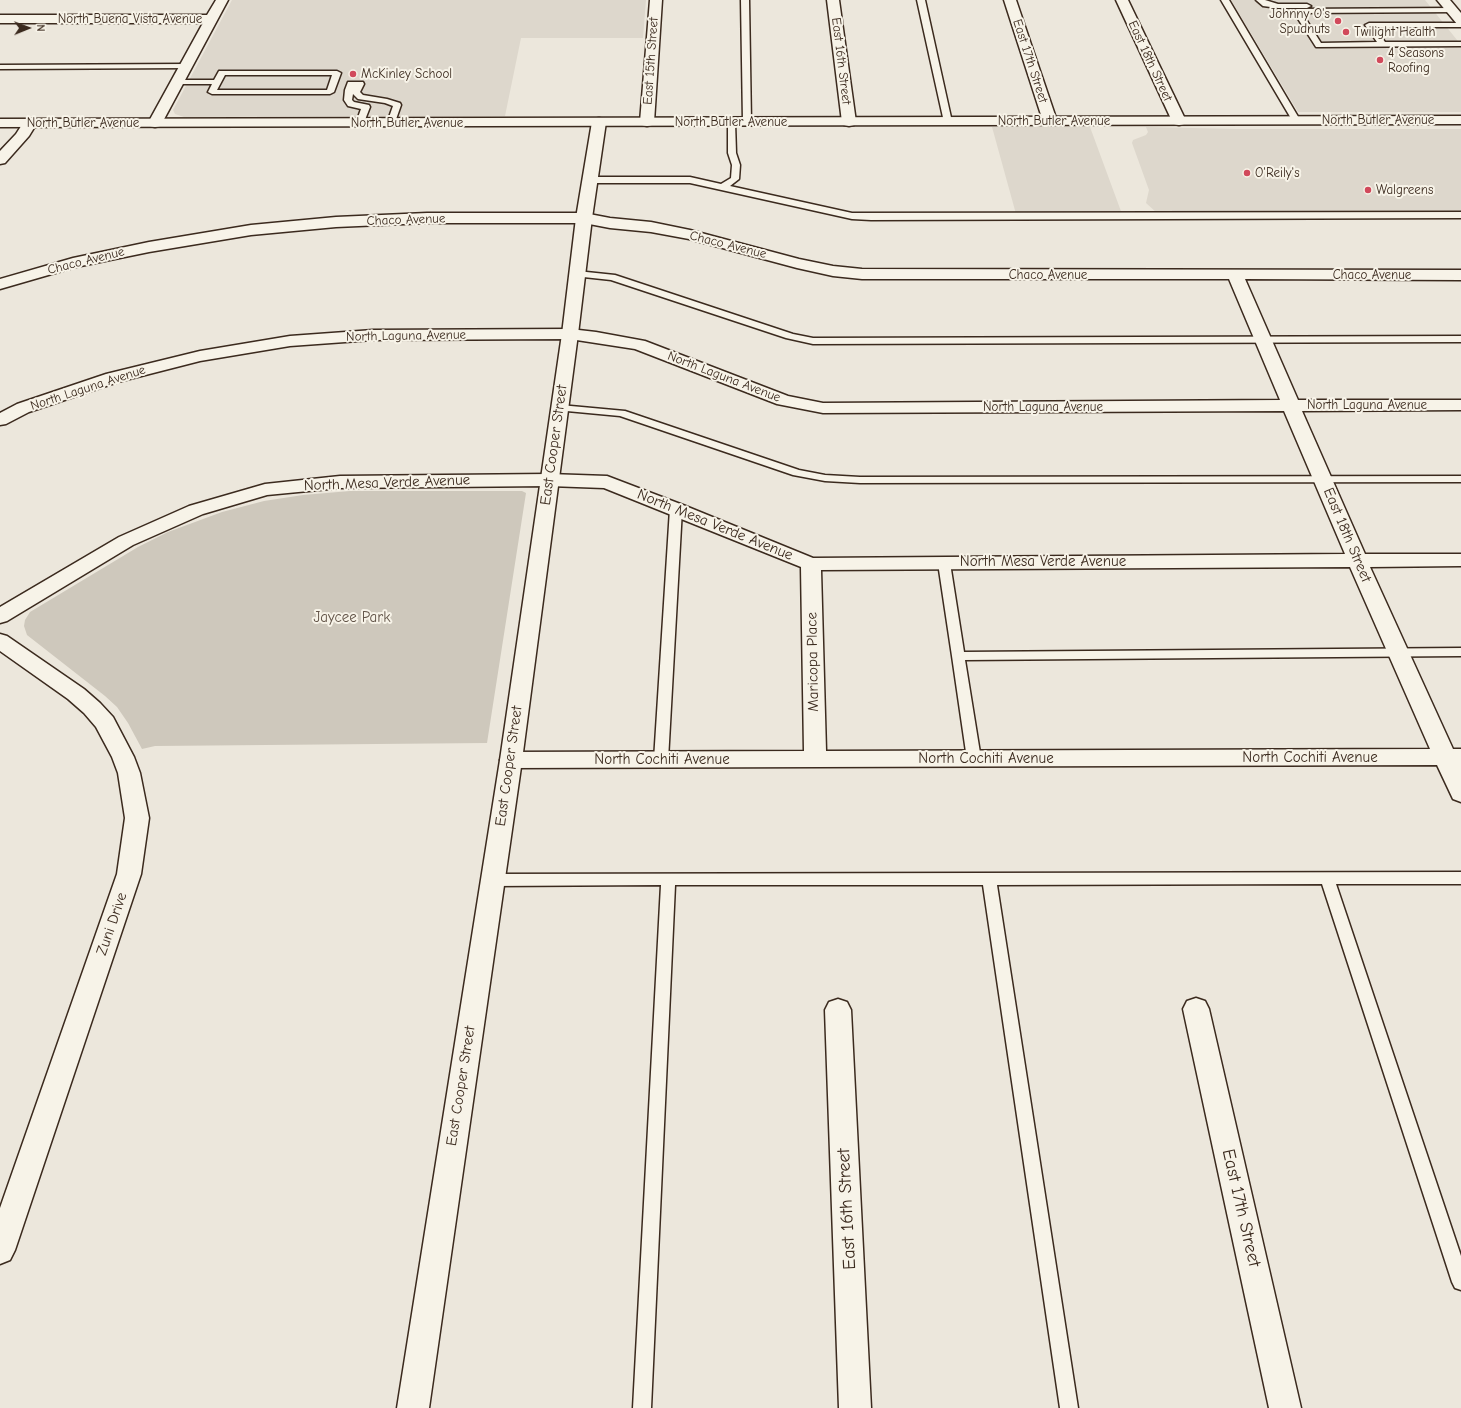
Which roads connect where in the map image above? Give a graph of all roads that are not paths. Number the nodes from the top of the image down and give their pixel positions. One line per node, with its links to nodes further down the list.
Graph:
1 (222, 0): 14 (street)
2 (656, 0): 28 (street, East 15th Street)
3 (745, 0): 30 (lane)
4 (833, 0): 31 (street, East 16th Street)
5 (921, 0): 32 (lane)
6 (1010, 0): 25 (street, East 17th Street)
7 (1122, 0): 26 (street, East 18th Street)
8 (1225, 0): 23 (lane)
9 (1260, 0): 11 (lane)
10 (1443, 0): 12 (street)
11 (1399, 4)
12 (1452, 10): 15 (street); 18 (lane)
13 (0, 19): 14 (street, North Buena Vista Avenue)
14 (212, 19): 19 (street)
15 (1461, 21)
16 (1461, 25): 18 (lane)
17 (1461, 44): 18 (lane)
18 (1383, 45)
19 (186, 66): 20 (lane); 21 (street)
20 (0, 67)
21 (178, 82): 22 (lane); 35 (street)
22 (217, 82): 22 (lane)
23 (1296, 120): 24 (street, North Butler Avenue); 26 (street, North Butler Avenue)
24 (1461, 120)
25 (1050, 121): 26 (street, North Butler Avenue); 32 (street, North Butler Avenue)
26 (1179, 121)
27 (599, 122): 28 (street, North Butler Avenue); 37 (street, North Butler Avenue); 39 (street, East Cooper Street)
28 (647, 122): 29 (street, North Butler Avenue)
29 (731, 122): 30 (street, North Butler Avenue); 40 (lane)
30 (747, 122): 31 (street, North Butler Avenue)
31 (849, 122): 32 (street, North Butler Avenue)
32 (948, 122)
33 (0, 123): 34 (street, North Butler Avenue)
34 (30, 123): 35 (street, North Butler Avenue); 38 (street)
35 (155, 123): 36 (street, North Butler Avenue)
36 (360, 123): 37 (street, North Butler Avenue); 37 (lane)
37 (392, 123)
38 (0, 160)
39 (591, 180): 40 (lane); 42 (street, East Cooper Street)
40 (722, 188): 41 (lane)
41 (1461, 214)
42 (584, 218): 43 (street, East Cooper Street); 44 (street, Chaco Avenue); 46 (street, Chaco Avenue)
43 (577, 274): 47 (street, East Cooper Street); 49 (lane)
44 (1235, 275): 45 (street, Chaco Avenue); 49 (street, East 18th Street)
45 (1461, 275)
46 (0, 284)
47 (570, 334): 51 (street, North Laguna Avenue); 52 (street, East Cooper Street); 53 (street, North Laguna Avenue)
48 (1461, 339): 49 (lane)
49 (1264, 341): 51 (street, East 18th Street)
50 (1461, 405): 51 (street, North Laguna Avenue)
51 (1291, 406): 54 (street, East 18th Street)
52 (560, 408): 54 (lane); 56 (street, East Cooper Street)
53 (0, 420)
54 (1323, 479): 55 (lane); 58 (street, East 18th Street)
55 (1461, 479)
56 (549, 480): 57 (street, North Mesa Verde Avenue); 62 (street, North Mesa Verde Avenue); 69 (street, East Cooper Street)
57 (676, 509): 61 (street, North Mesa Verde Avenue); 70 (lane)
58 (1357, 560): 59 (street, North Mesa Verde Avenue); 60 (street, North Mesa Verde Avenue); 64 (street, East 18th Street)
59 (1461, 560)
60 (944, 563): 61 (street, North Mesa Verde Avenue); 66 (lane)
61 (811, 564): 71 (street, Maricopa Place)
62 (0, 616)
63 (0, 641): 80 (street, Zuni Drive)
64 (1398, 652): 65 (lane); 66 (lane); 67 (street, East 18th Street)
65 (1461, 652)
66 (958, 656): 68 (lane)
67 (1453, 757): 68 (street, North Cochiti Avenue); 72 (street, East 18th Street)
68 (974, 759): 71 (street, North Cochiti Avenue)
69 (511, 760): 70 (street, North Cochiti Avenue); 76 (street, East Cooper Street)
70 (661, 760): 71 (street, North Cochiti Avenue)
71 (815, 760)
72 (1461, 793)
73 (1327, 878): 74 (lane); 75 (lane); 81 (lane)
74 (1461, 878)
75 (989, 879): 77 (lane); 85 (lane)
76 (492, 880): 77 (lane); 82 (street, East Cooper Street)
77 (668, 880): 83 (lane)
78 (1196, 1009): 86 (street, East 17th Street)
79 (838, 1010): 84 (street, East 16th Street)
80 (0, 1250)
81 (1461, 1282)
82 (413, 1408)
83 (642, 1408)
84 (855, 1408)
85 (1069, 1408)
86 (1285, 1408)

